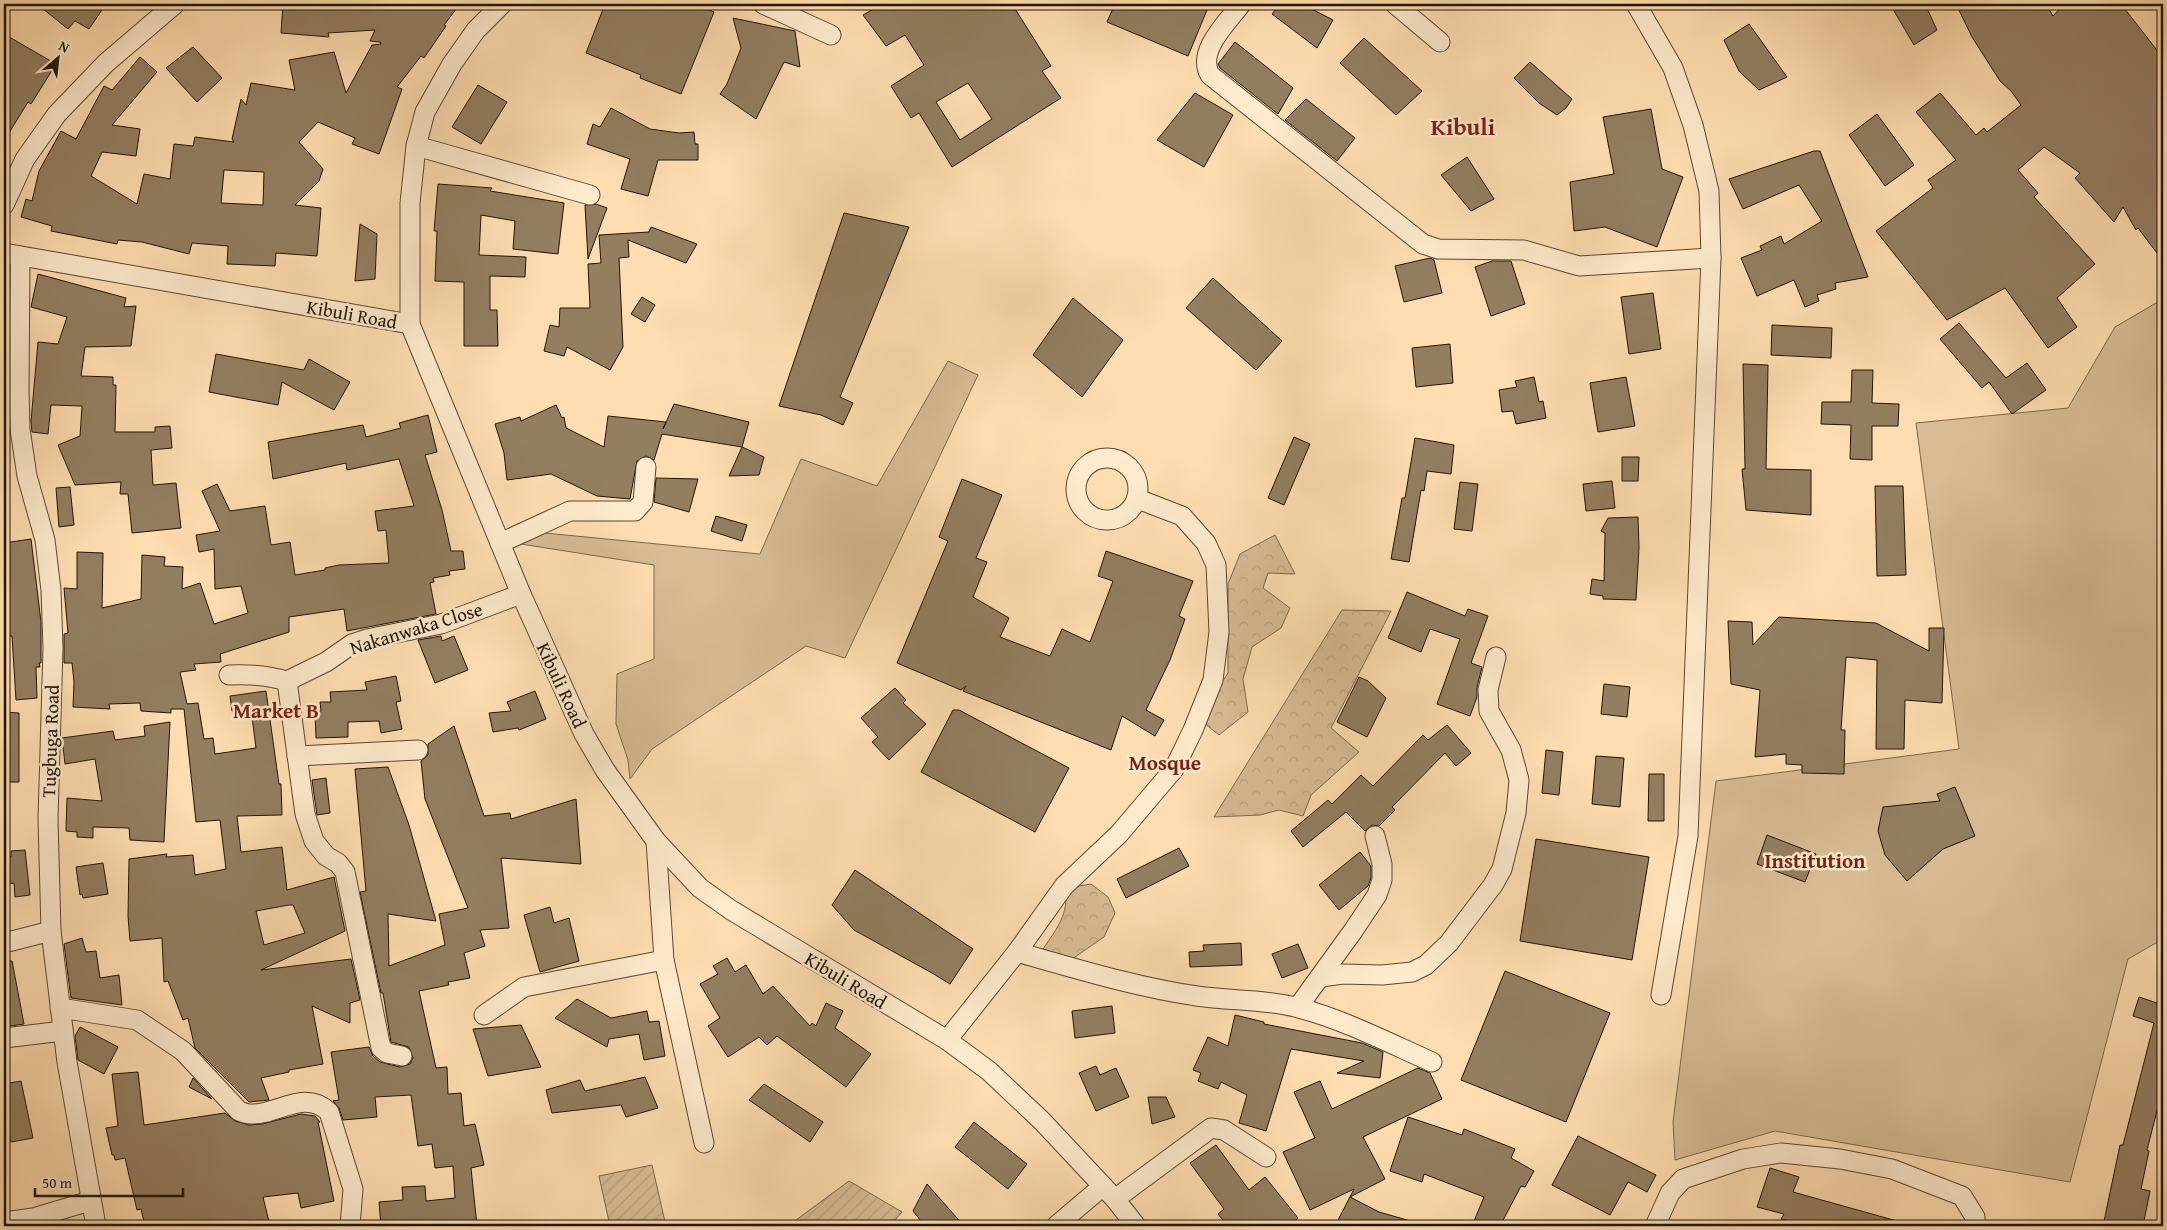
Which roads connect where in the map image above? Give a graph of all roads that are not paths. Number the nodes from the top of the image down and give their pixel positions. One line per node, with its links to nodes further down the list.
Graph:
1 (175, 4): 11 (street)
2 (502, 4): 9 (street)
3 (763, 4): 7 (street)
4 (1241, 4): 13 (street)
5 (1395, 4): 8 (street)
6 (1636, 4): 13 (street)
7 (832, 35)
8 (1440, 42)
9 (416, 146): 10 (street); 14 (street)
10 (590, 195)
11 (4, 205)
12 (12, 255): 14 (street, Kibuli Road); 26 (street, Tugbuga Road)
13 (1711, 258): 31 (street)
14 (410, 324): 17 (street, Kibuli Road)
15 (646, 467): 17 (street)
16 (1138, 499): 16 (street); 28 (street)
17 (500, 543): 18 (street, Kibuli Road)
18 (520, 594): 21 (street, Nakanwaka Close); 25 (street, Kibuli Road)
19 (1496, 657): 30 (street)
20 (229, 675): 21 (street)
21 (287, 681): 23 (street)
22 (418, 750): 23 (street)
23 (297, 756): 38 (street)
24 (1375, 836): 30 (street)
25 (656, 841): 29 (street); 37 (street, Kibuli Road)
26 (51, 931): 27 (street); 33 (street, Tugbuga Road)
27 (4, 943)
28 (1017, 952): 32 (street); 37 (street)
29 (664, 960): 34 (street); 40 (street)
30 (1321, 977): 32 (street)
31 (1661, 995)
32 (1298, 1007): 39 (street)
33 (60, 1008): 35 (street, Tugbuga Road); 46 (street)
34 (484, 1015)
35 (63, 1031): 36 (street); 43 (street, Tugbuga Road)
36 (4, 1038)
37 (947, 1040): 42 (street, Kibuli Road)
38 (402, 1056)
39 (1432, 1062)
40 (704, 1143)
41 (1266, 1157): 42 (street)
42 (1109, 1193): 47 (street); 48 (street, Kibuli Road)
43 (90, 1201): 44 (street); 45 (street, Tugbuga Road)
44 (4, 1222)
45 (96, 1226)
46 (350, 1226)
47 (1056, 1226)
48 (1136, 1226)
49 (1655, 1226): 50 (street)
50 (1975, 1226)

